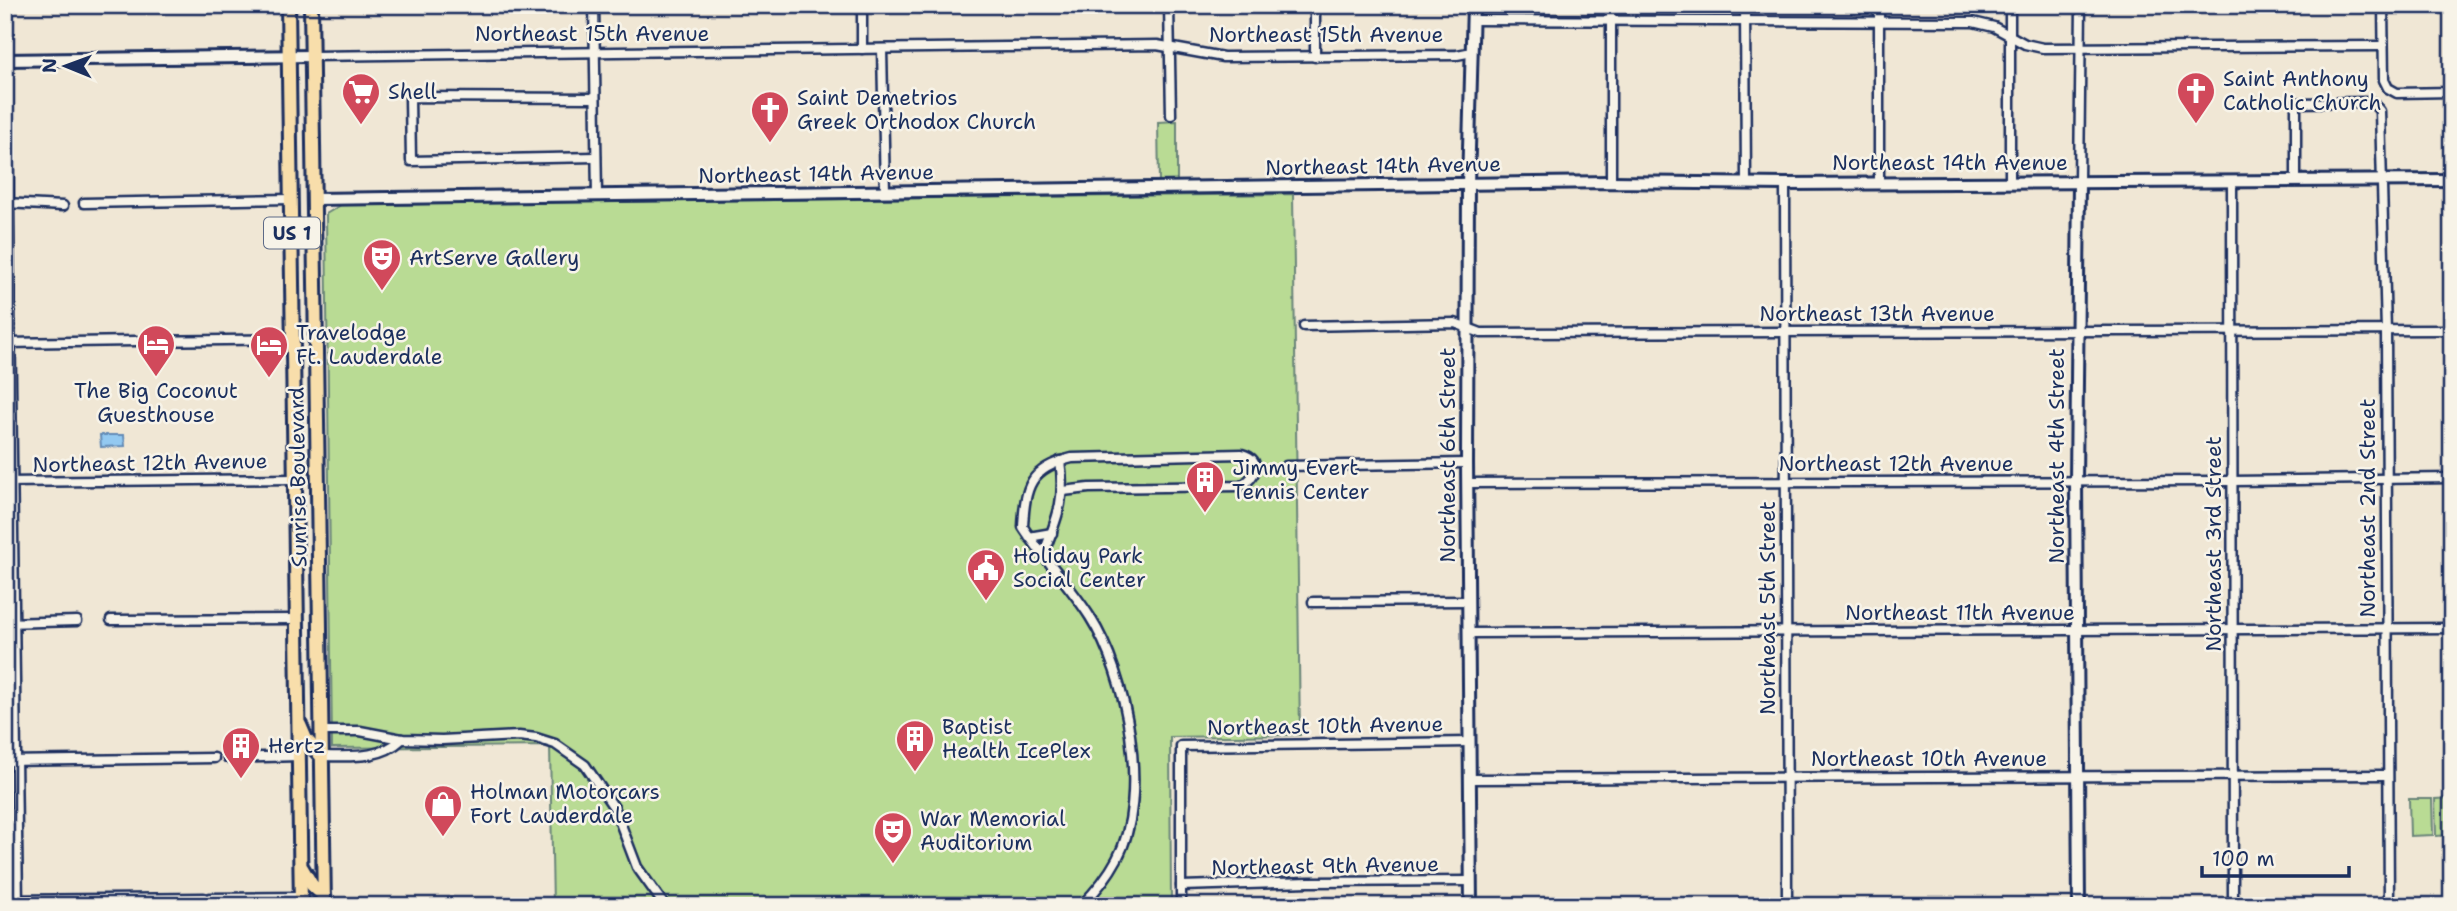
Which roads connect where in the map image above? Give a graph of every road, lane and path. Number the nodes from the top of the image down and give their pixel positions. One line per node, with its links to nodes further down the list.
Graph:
1 (6, 5): 30 (street)
2 (288, 5): 27 (main road, Sunrise Boulevard / US 1)
3 (311, 5): 28 (main road, Sunrise Boulevard / US 1)
4 (594, 5): 25 (street)
5 (862, 5): 22 (street)
6 (1169, 5): 24 (street)
7 (1315, 5): 29 (street)
8 (1473, 5): 15 (street, Northeast 6th Street)
9 (1611, 5): 16 (street)
10 (1745, 5): 17 (street)
11 (1879, 5): 18 (street)
12 (2010, 5): 19 (street)
13 (2081, 5): 21 (street, Northeast 4th Street)
14 (2383, 5): 20 (street)
15 (1473, 20): 16 (street, Northeast 15th Avenue); 26 (street, Northeast 6th Street)
16 (1611, 21): 17 (street, Northeast 15th Avenue); 38 (street)
17 (1745, 21): 18 (street, Northeast 15th Avenue); 44 (street)
18 (1879, 22): 19 (street, Northeast 15th Avenue); 42 (street)
19 (2011, 34): 21 (street, Northeast 15th Avenue); 39 (street)
20 (2383, 46): 21 (street, Northeast 15th Avenue); 31 (street)
21 (2081, 47): 40 (street, Northeast 4th Street)
22 (862, 49): 23 (street, Northeast 15th Avenue); 25 (street, Northeast 15th Avenue)
23 (882, 49): 24 (street, Northeast 15th Avenue); 46 (street)
24 (1170, 49): 29 (street, Northeast 15th Avenue); 33 (street)
25 (594, 52): 28 (street, Northeast 15th Avenue); 32 (street)
26 (1472, 52): 29 (street, Northeast 15th Avenue); 43 (street, Northeast 6th Street)
27 (290, 56): 28 (street, Northeast 15th Avenue); 30 (street, Northeast 15th Avenue); 48 (main road, Sunrise Boulevard / US 1)
28 (312, 56): 49 (main road, Sunrise Boulevard / US 1)
29 (1315, 57)
30 (6, 60): 50 (street)
31 (2452, 92)
32 (595, 99): 34 (street); 34 (street)
33 (1171, 115)
34 (596, 157): 47 (street)
35 (2452, 180): 37 (street, Northeast 14th Avenue)
36 (2296, 181): 37 (street, Northeast 14th Avenue); 37 (street, Northeast 2nd Street); 41 (street, Northeast 14th Avenue)
37 (2381, 181): 58 (street, Northeast 2nd Street)
38 (1611, 182): 43 (street, Northeast 14th Avenue); 44 (street, Northeast 14th Avenue)
39 (2010, 182): 40 (street, Northeast 14th Avenue); 42 (street, Northeast 14th Avenue)
40 (2079, 182): 41 (street, Northeast 14th Avenue); 56 (street, Northeast 4th Street)
41 (2232, 182): 57 (street, Northeast 3rd Street)
42 (1879, 183): 45 (street, Northeast 14th Avenue)
43 (1468, 184): 46 (street, Northeast 14th Avenue); 54 (street, Northeast 6th Street)
44 (1746, 184): 45 (street, Northeast 14th Avenue)
45 (1785, 184): 59 (street, Northeast 5th Street)
46 (885, 192): 47 (street, Northeast 14th Avenue)
47 (597, 197): 49 (street, Northeast 14th Avenue)
48 (292, 199): 51 (street); 60 (main road, Sunrise Boulevard / US 1)
49 (314, 199): 74 (main road, Sunrise Boulevard / US 1)
50 (7, 203): 52 (street); 61 (street)
51 (84, 203)
52 (63, 206)
53 (1304, 326): 54 (street, Northeast 13th Avenue)
54 (1468, 329): 59 (street, Northeast 13th Avenue); 63 (street, Northeast 6th Street)
55 (2452, 330): 58 (street, Northeast 13th Avenue)
56 (2076, 331): 57 (street, Northeast 13th Avenue); 59 (street, Northeast 13th Avenue); 69 (street, Northeast 4th Street)
57 (2232, 331): 58 (street, Northeast 13th Avenue); 70 (street, Northeast 3rd Street)
58 (2386, 331): 67 (street, Northeast 2nd Street)
59 (1785, 332): 68 (street, Northeast 5th Street)
60 (293, 339): 61 (street); 66 (main road, Sunrise Boulevard / US 1)
61 (8, 343): 71 (street)
62 (1060, 461): 73 (street); 73 (street); 76 (street)
63 (1467, 463): 64 (street); 72 (street, Northeast 6th Street)
64 (1286, 466)
65 (2452, 478): 67 (street, Northeast 12th Avenue)
66 (295, 479): 71 (street, Northeast 12th Avenue); 74 (main road); 80 (main road, Sunrise Boulevard / US 1)
67 (2386, 479): 70 (street, Northeast 12th Avenue); 85 (street, Northeast 2nd Street)
68 (1786, 481): 69 (street, Northeast 12th Avenue); 72 (street, Northeast 12th Avenue); 88 (street, Northeast 5th Street)
69 (2076, 481): 70 (street, Northeast 12th Avenue); 87 (street, Northeast 4th Street)
70 (2232, 481): 84 (street, Northeast 3rd Street)
71 (9, 482): 83 (street)
72 (1467, 483): 78 (street, Northeast 6th Street)
73 (1063, 491): 75 (street)
74 (318, 514): 91 (main road, Sunrise Boulevard / US 1)
75 (1052, 533): 76 (street); 77 (street)
76 (1029, 537): 77 (street)
77 (1043, 555): 113 (street)
78 (1468, 601): 79 (street); 89 (street, Northeast 6th Street)
79 (1314, 602)
80 (297, 619): 81 (street); 90 (main road, Sunrise Boulevard / US 1)
81 (111, 620)
82 (77, 621): 83 (street)
83 (10, 623): 99 (street)
84 (2232, 628): 85 (street, Northeast 11th Avenue); 87 (street, Northeast 11th Avenue); 103 (street, Northeast 3rd Street)
85 (2386, 628): 86 (street, Northeast 11th Avenue); 100 (street, Northeast 2nd Street)
86 (2452, 628)
87 (2077, 630): 88 (street, Northeast 11th Avenue); 102 (street, Northeast 4th Street)
88 (1785, 631): 89 (street, Northeast 11th Avenue); 101 (street, Northeast 5th Street)
89 (1468, 633): 93 (street, Northeast 6th Street)
90 (298, 721): 94 (main road); 95 (main road, Sunrise Boulevard / US 1)
91 (321, 731): 92 (street); 94 (main road, Sunrise Boulevard / US 1)
92 (402, 739): 94 (street); 112 (street)
93 (1470, 741): 104 (street, Northeast 6th Street); 107 (street, Northeast 10th Avenue)
94 (321, 756): 109 (main road, Sunrise Boulevard / US 1)
95 (299, 757): 97 (street); 105 (main road, Sunrise Boulevard / US 1)
96 (214, 758): 99 (street)
97 (228, 758)
98 (5, 761): 99 (street)
99 (17, 761): 111 (street)
100 (2387, 775): 103 (street, Northeast 10th Avenue); 119 (street, Northeast 2nd Street)
101 (1787, 777): 102 (street, Northeast 10th Avenue); 104 (street, Northeast 10th Avenue); 116 (street, Northeast 5th Street)
102 (2079, 777): 103 (street, Northeast 10th Avenue); 117 (street, Northeast 4th Street)
103 (2233, 777): 118 (street, Northeast 3rd Street)
104 (1470, 779): 106 (street, Northeast 6th Street)
105 (300, 864): 109 (main road); 110 (main road, Sunrise Boulevard / US 1)
106 (1471, 881): 107 (street, Northeast 9th Avenue); 115 (street, Northeast 6th Street)
107 (1181, 887): 114 (street)
108 (5, 900): 111 (street)
109 (324, 901)
110 (301, 902): 111 (street)
111 (18, 903)
112 (665, 906)
113 (1082, 906)
114 (1181, 906)
115 (1471, 906)
116 (1787, 906)
117 (2079, 906)
118 (2233, 906)
119 (2389, 906)

